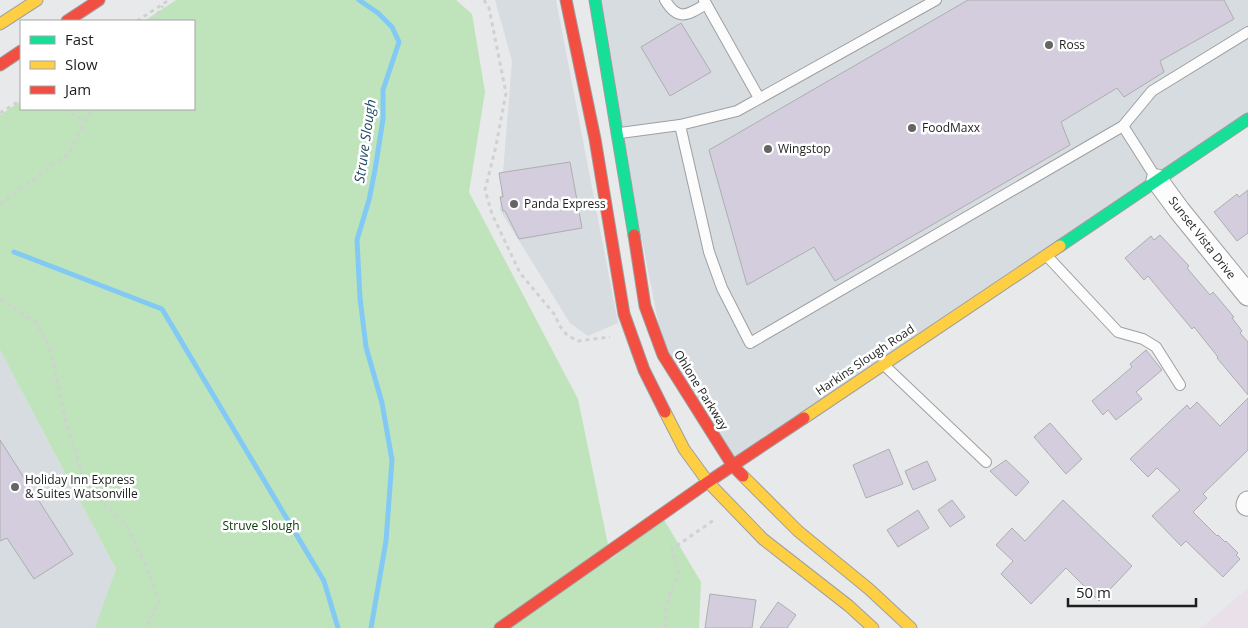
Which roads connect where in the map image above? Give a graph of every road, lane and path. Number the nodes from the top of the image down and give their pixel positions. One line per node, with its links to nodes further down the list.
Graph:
1 (37, 0): 14 (main road)
2 (99, 0): 11 (main road)
3 (169, 0): 10 (path)
4 (484, 0): 33 (path)
5 (566, 0): 27 (main road, Ohlone Parkway)
6 (594, 0): 27 (main road, Ohlone Parkway)
7 (665, 0): 9 (lane)
8 (936, 0): 18 (lane)
9 (705, 2): 18 (lane)
10 (165, 3): 12 (path); 13 (path)
11 (69, 20)
12 (139, 20)
13 (154, 20)
14 (0, 24)
15 (1248, 32): 26 (lane)
16 (20, 52): 17 (main road)
17 (0, 65)
18 (759, 98): 25 (lane)
19 (20, 102): 22 (path)
20 (66, 110): 24 (path)
21 (92, 110): 24 (path)
22 (0, 112)
23 (1248, 119): 28 (main road, Harkins Slough Road)
24 (85, 121): 29 (path)
25 (680, 124): 26 (lane); 27 (lane)
26 (1124, 126): 28 (lane)
27 (606, 136): 37 (main road, Ohlone Parkway); 38 (main road, Ohlone Parkway)
28 (1158, 180): 30 (main road, Harkins Slough Road); 31 (street, Sunset Vista Drive)
29 (0, 204)
30 (1046, 255): 34 (main road, Harkins Slough Road); 35 (lane)
31 (1244, 282)
32 (0, 299): 40 (path)
33 (614, 336)
34 (883, 365): 36 (lane); 37 (main road, Harkins Slough Road)
35 (1180, 385)
36 (986, 462)
37 (733, 466): 38 (main road, Harkins Slough Road); 44 (main road, Ohlone Parkway)
38 (708, 482): 41 (main road, Harkins Slough Road); 43 (main road, Ohlone Parkway)
39 (717, 517): 42 (path)
40 (146, 628)
41 (500, 628)
42 (666, 628)
43 (873, 628)
44 (911, 628)

